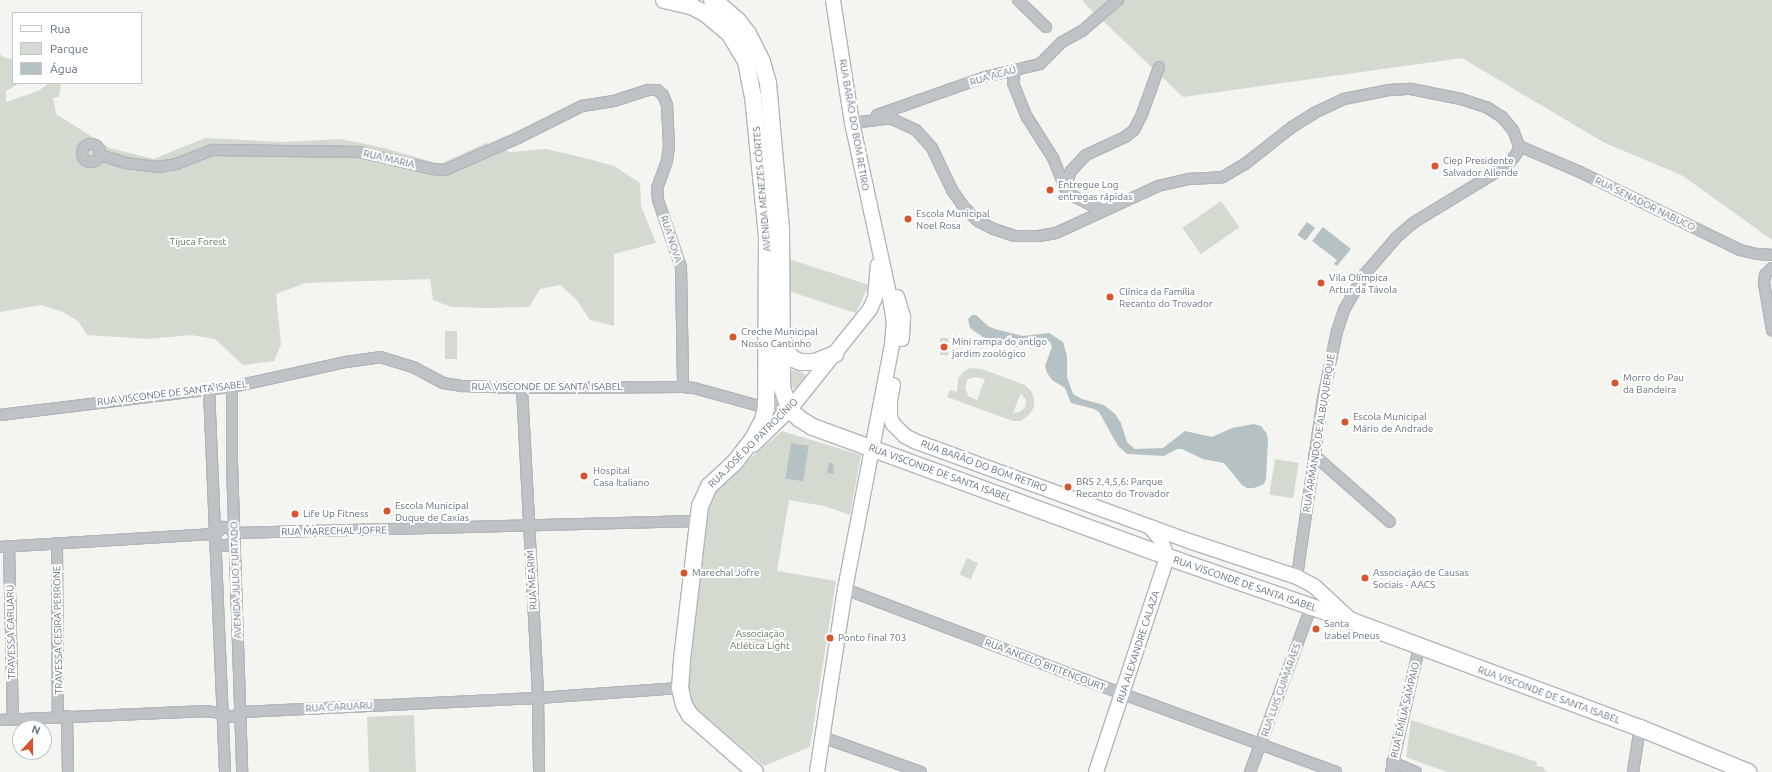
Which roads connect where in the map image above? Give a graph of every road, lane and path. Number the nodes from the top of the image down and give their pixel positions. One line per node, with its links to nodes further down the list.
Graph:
1 (664, 0): 26 (main road, AVENIDA MENEZES CÔRTES)
2 (712, 0): 18 (main road, AVENIDA MENEZES CÔRTES)
3 (833, 0): 10 (main road, RUA BARÃO DO BOM RETIRO)
4 (1018, 0): 6 (street)
5 (1118, 0): 8 (street, RUA ACAÚ)
6 (1046, 27)
7 (1159, 67): 13 (street)
8 (1014, 70): 10 (street, RUA ACAÚ); 13 (street)
9 (663, 95): 12 (street, RUA MARIA); 22 (street, RUA NOVA)
10 (852, 123): 14 (street); 15 (main road, RUA BARÃO DO BOM RETIRO)
11 (1519, 146): 14 (street); 16 (street, RUA SENADOR NABUCO); 29 (street, RUA ARMANDO DE ALBUQUERQUE)
12 (100, 155)
13 (1065, 188): 14 (street)
14 (1103, 211)
15 (879, 249): 20 (main road, RUA JOSÉ DO PATROCÍNIO); 28 (main road, RUA BARÃO DO BOM RETIRO); 34 (main road, RUA BARÃO DO BOM RETIRO)
16 (1772, 255)
17 (1771, 268): 19 (street)
18 (781, 329): 20 (main road); 25 (main road, AVENIDA MENEZES CÔRTES)
19 (1772, 330)
20 (835, 354): 25 (main road, RUA JOSÉ DO PATROCÍNIO)
21 (232, 387): 23 (street, RUA VISCONDE DE SANTA ISABEL); 24 (street, RUA VISCONDE DE SANTA ISABEL); 35 (street, AVENIDA JULIO FURTADO)
22 (684, 387): 23 (street, RUA VISCONDE DE SANTA ISABEL); 26 (street, RUA VISCONDE DE SANTA ISABEL)
23 (522, 388): 33 (street, RUA MEARIM)
24 (209, 389): 27 (street, RUA VISCONDE DE SANTA ISABEL); 36 (street, AVENIDA JULIO FURTADO)
25 (787, 403): 26 (street); 28 (main road, RUA VISCONDE DE SANTA ISABEL); 30 (main road, RUA JOSÉ DO PATROCÍNIO)
26 (766, 408): 30 (main road, AVENIDA MENEZES CÔRTES)
27 (0, 415)
28 (871, 448): 39 (main road, RUA VISCONDE DE SANTA ISABEL); 41 (main road, RUA BARÃO DO BOM RETIRO)
29 (1314, 455): 32 (street); 40 (street, RUA ARMANDO DE ALBUQUERQUE)
30 (734, 464): 31 (main road, RUA JOSÉ DO PATROCÍNIO)
31 (697, 521): 33 (street, RUA MARECHAL JOFRE); 45 (main road, RUA JOSÉ DO PATROCÍNIO)
32 (1390, 522)
33 (530, 526): 35 (street, RUA MARECHAL JOFRE); 47 (street, RUA MEARIM)
34 (1148, 526): 39 (main road); 40 (main road, RUA BARÃO DO BOM RETIRO)
35 (234, 536): 36 (street, RUA MARECHAL JOFRE); 36 (street, RUA MARECHAL JOFRE); 49 (street, AVENIDA JULIO FURTADO)
36 (215, 537): 37 (street, RUA MARECHAL JOFRE); 48 (street, AVENIDA JULIO FURTADO)
37 (57, 543): 38 (street, RUA MARECHAL JOFRE); 50 (street, TRAVESSA CESIRA PERRONE)
38 (5, 546): 51 (street, TRAVESSA CARUARU)
39 (1168, 556): 42 (main road, RUA VISCONDE DE SANTA ISABEL); 46 (main road, RUA ALEXANDRE CALAZA)
40 (1298, 577): 43 (main road, RUA BARÃO DO BOM RETIRO)
41 (845, 588): 46 (street, RUA ANGELO BITTENCOURT); 54 (main road, RUA BARÃO DO BOM RETIRO)
42 (1311, 607): 43 (main road, RUA VISCONDE DE SANTA ISABEL); 55 (street, RUA LUIS GUIMARÃES)
43 (1352, 621): 44 (main road, RUA VISCONDE DE SANTA ISABEL)
44 (1419, 648): 53 (main road, RUA VISCONDE DE SANTA ISABEL); 56 (street, RUA EMÍLIA SAMPAIO)
45 (680, 688): 47 (street, RUA CARUARU); 61 (main road, RUA JOSÉ DO PATROCÍNIO)
46 (1123, 694): 55 (street, RUA ANGELO BITTENCOURT); 64 (main road, RUA ALEXANDRE CALAZA)
47 (538, 698): 49 (street, RUA CARUARU); 60 (street, RUA MEARIM)
48 (223, 708): 49 (street, RUA CARUARU); 49 (street, RUA CARUARU); 50 (street, RUA CARUARU); 58 (street, AVENIDA JULIO FURTADO)
49 (240, 708): 59 (street, AVENIDA JULIO FURTADO)
50 (62, 716): 51 (street, RUA CARUARU); 57 (street, TRAVESSA CESIRA PERRONE)
51 (13, 719): 52 (street, RUA CARUARU)
52 (0, 720)
53 (1640, 728): 68 (street); 69 (main road, RUA VISCONDE DE SANTA ISABEL)
54 (822, 737): 62 (main road, RUA BARÃO DO BOM RETIRO); 63 (street)
55 (1260, 744): 65 (street, RUA LUIS GUIMARÃES); 66 (street, RUA ANGELO BITTENCOURT)
56 (1391, 767): 67 (street)
57 (68, 772)
58 (225, 772)
59 (242, 772)
60 (539, 772)
61 (755, 772)
62 (817, 772)
63 (922, 772)
64 (1096, 772)
65 (1250, 772)
66 (1336, 772)
67 (1416, 772)
68 (1633, 772)
69 (1748, 772)

